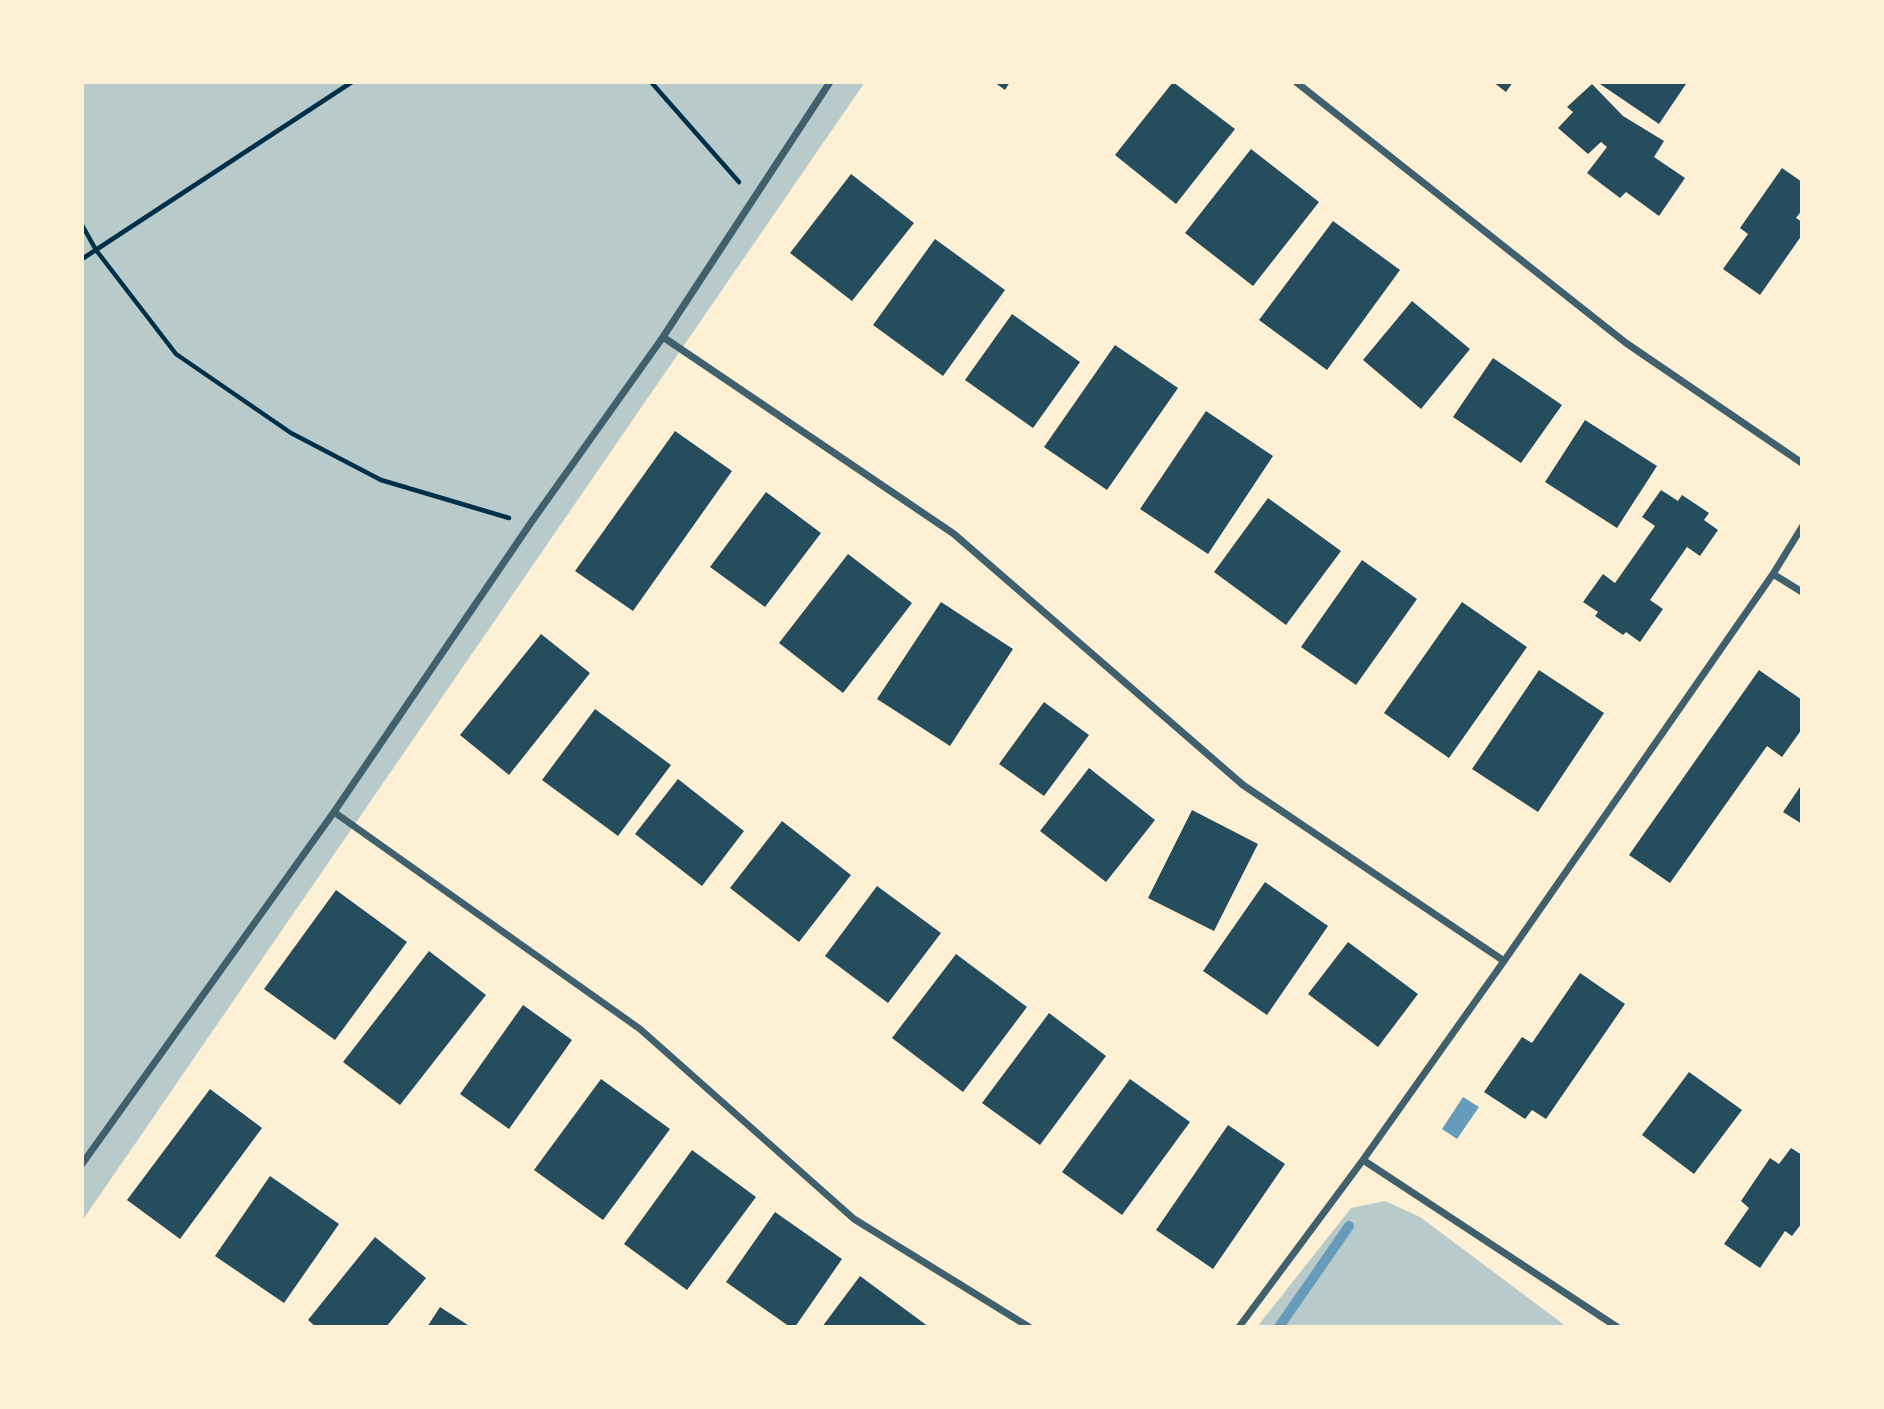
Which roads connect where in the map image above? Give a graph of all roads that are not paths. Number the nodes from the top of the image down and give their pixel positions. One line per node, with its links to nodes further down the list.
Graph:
1 (830, 82): 3 (street)
2 (1296, 82): 4 (street)
3 (663, 337): 8 (street); 9 (street)
4 (1802, 463)
5 (1802, 527): 6 (street)
6 (1773, 574): 7 (street); 9 (street)
7 (1802, 592)
8 (334, 812): 11 (street); 12 (street)
9 (1504, 961): 10 (street)
10 (1363, 1160): 13 (street); 14 (street)
11 (82, 1164)
12 (1029, 1327)
13 (1239, 1327)
14 (1617, 1327)

